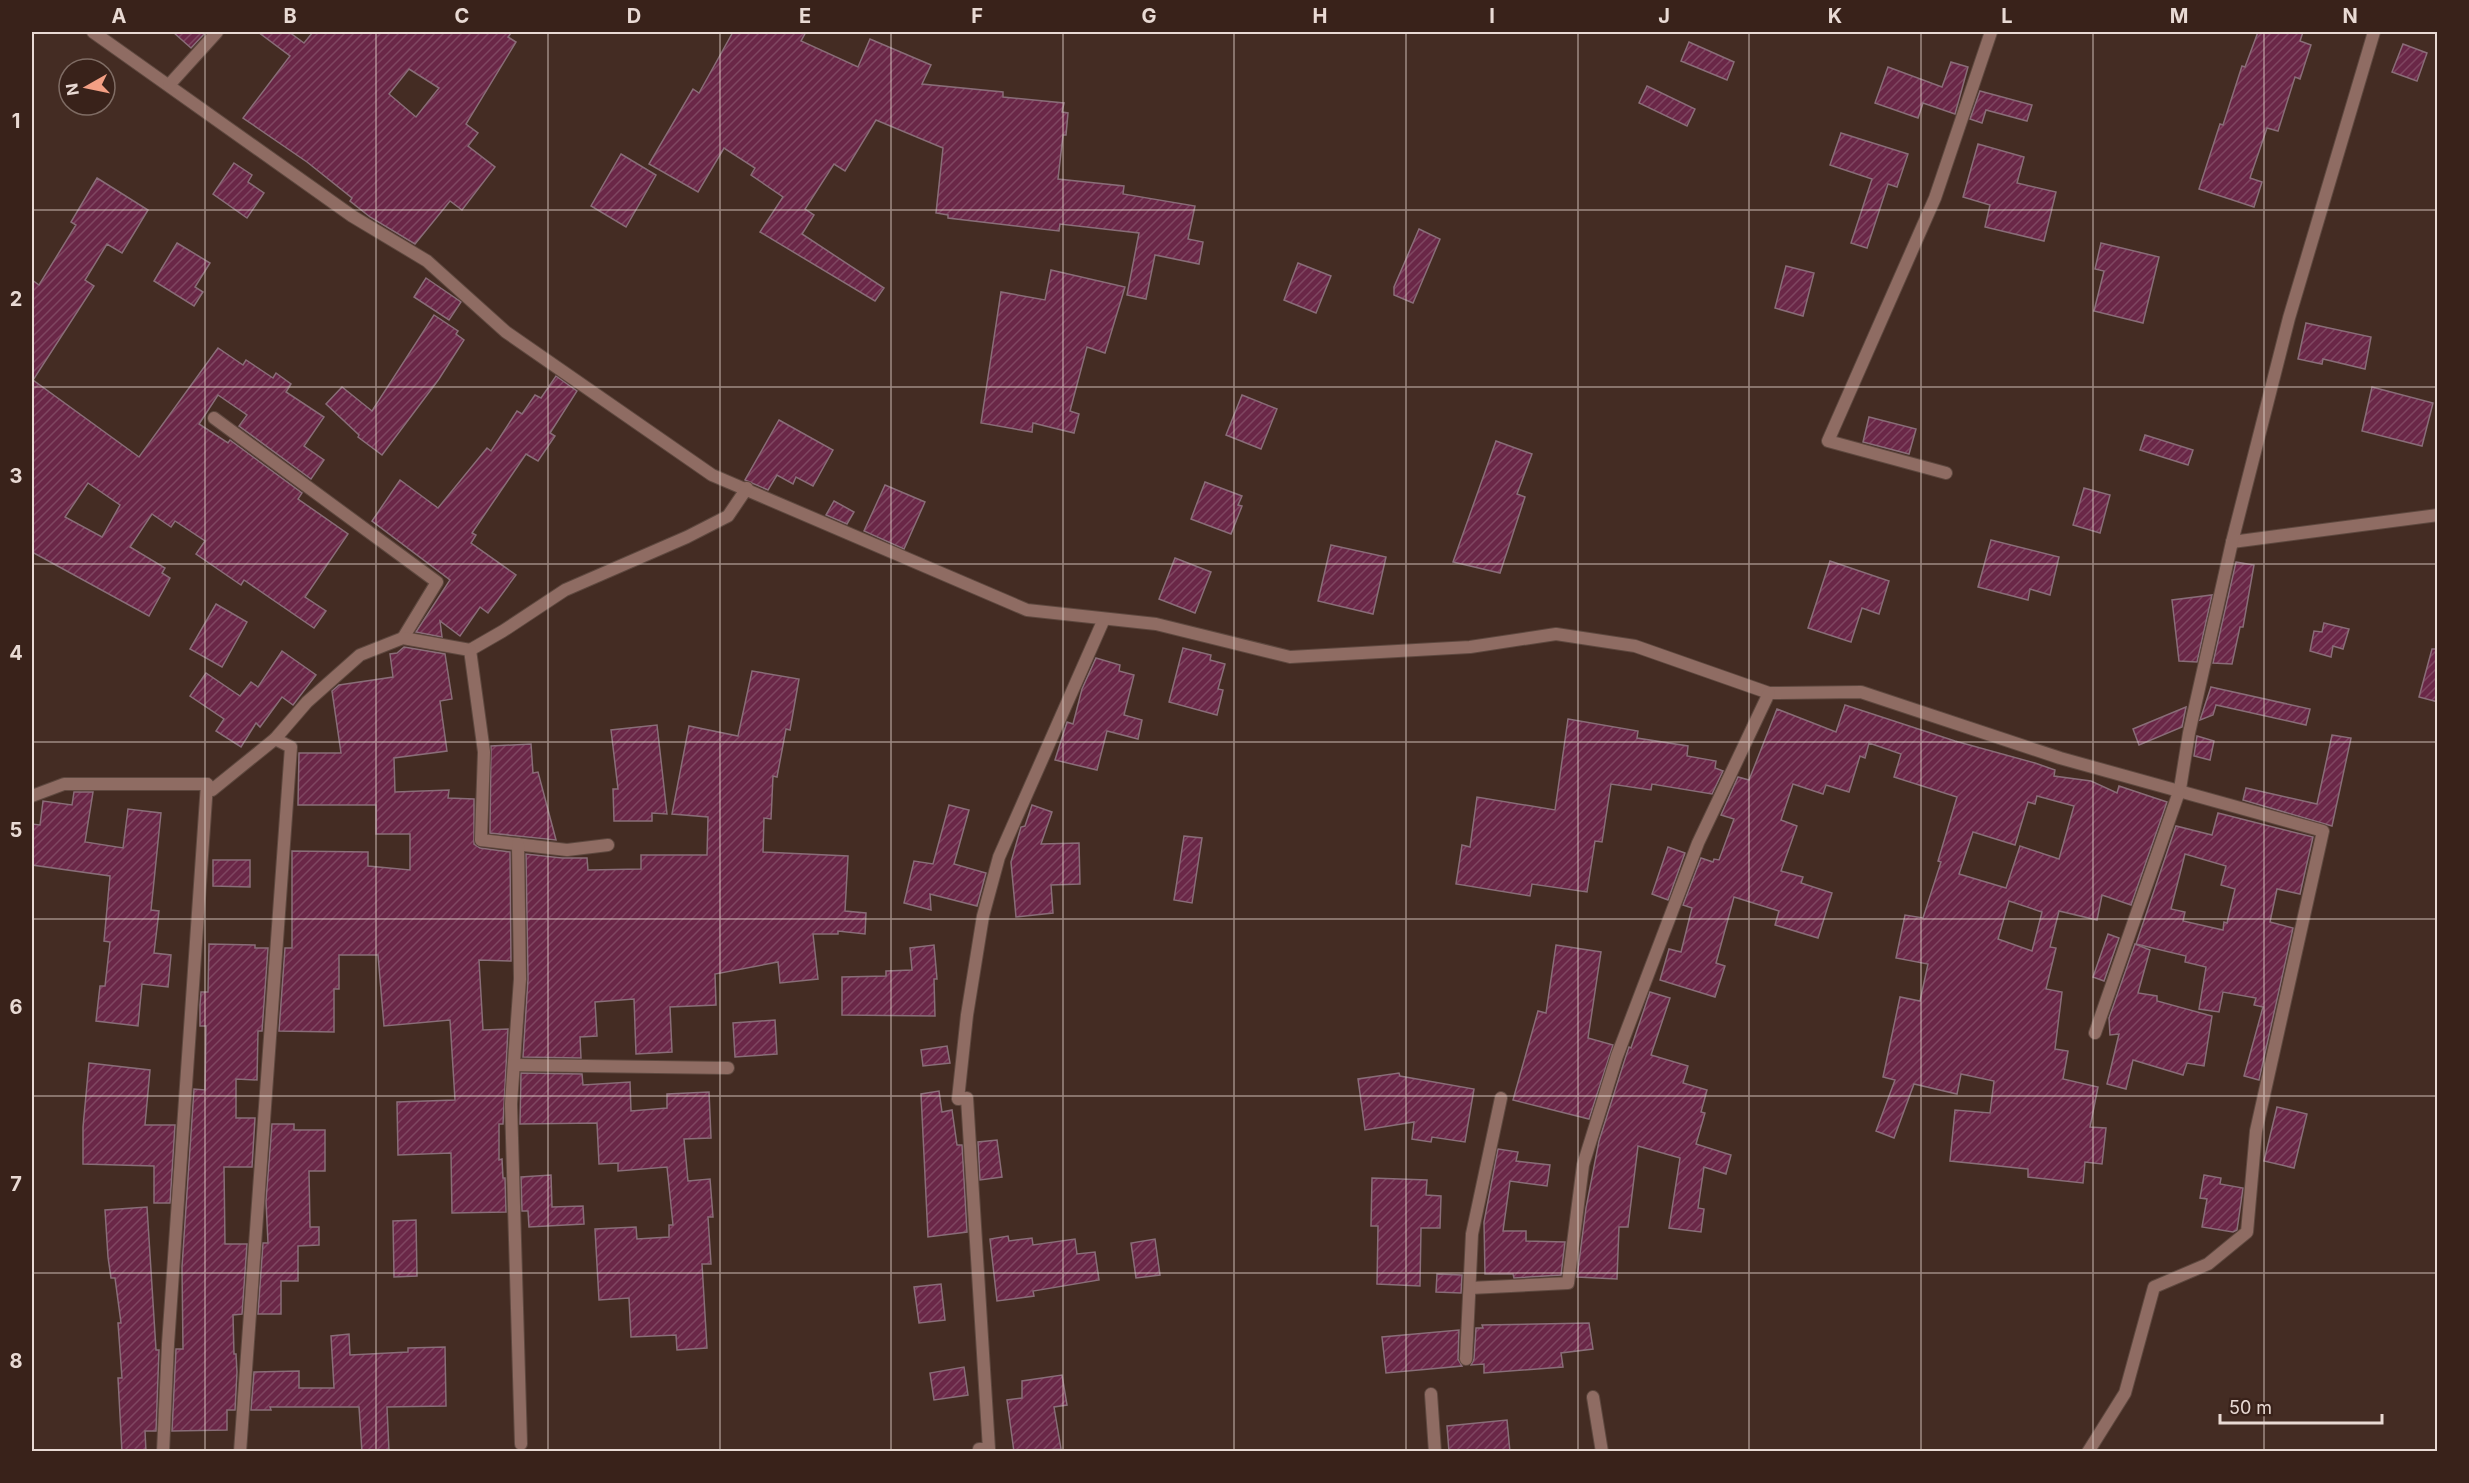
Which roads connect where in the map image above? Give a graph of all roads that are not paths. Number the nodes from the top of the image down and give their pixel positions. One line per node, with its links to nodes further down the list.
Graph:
1 (93, 32): 5 (street)
2 (217, 32): 5 (street)
3 (1990, 32): 7 (street)
4 (2374, 32): 10 (street)
5 (169, 85): 8 (street)
6 (214, 418): 12 (street)
7 (1946, 473)
8 (747, 488): 11 (street); 13 (street)
9 (2438, 515): 10 (street)
10 (2232, 542): 17 (street)
11 (1104, 619): 14 (street); 30 (street)
12 (403, 638): 13 (street); 15 (street)
13 (470, 650): 19 (street)
14 (1769, 693): 17 (street); 25 (street)
15 (275, 739): 16 (street); 32 (street)
16 (207, 784): 18 (street); 31 (street)
17 (2180, 789): 21 (street); 35 (street)
18 (32, 796)
19 (518, 844): 20 (street); 22 (street)
20 (608, 845)
21 (2095, 1033)
22 (514, 1065): 23 (street); 29 (street)
23 (728, 1068)
24 (1501, 1098): 25 (street)
25 (1470, 1288): 26 (street)
26 (1466, 1359)
27 (1431, 1394): 33 (street)
28 (1593, 1397): 34 (street)
29 (521, 1444)
30 (980, 1449)
31 (163, 1452)
32 (240, 1452)
33 (1435, 1452)
34 (1602, 1452)
35 (2088, 1452)

